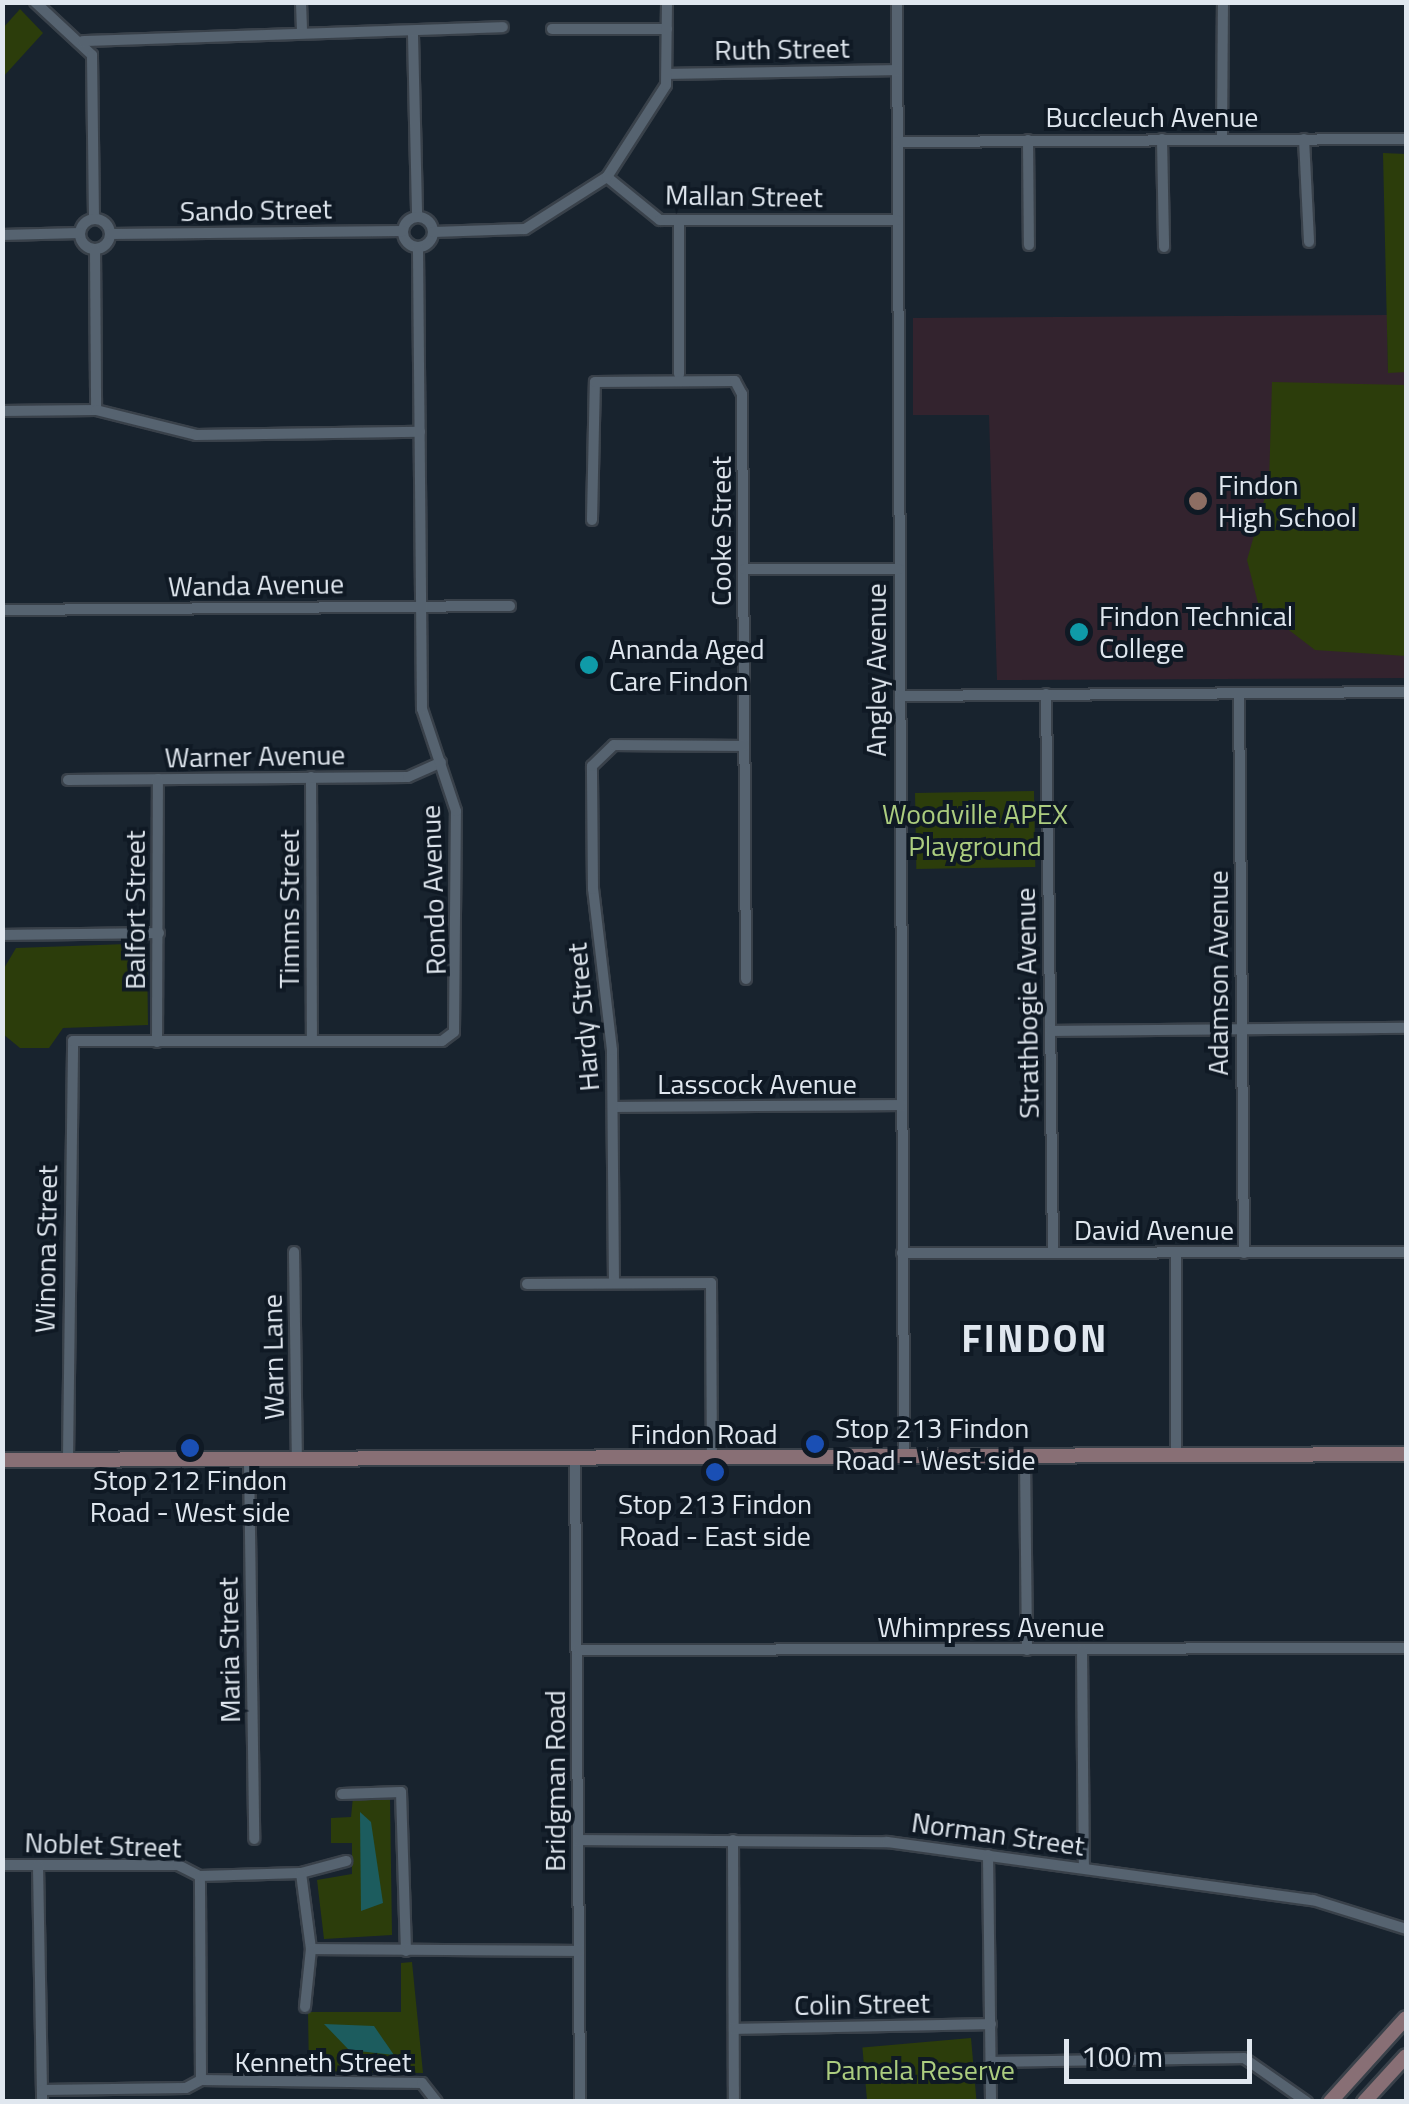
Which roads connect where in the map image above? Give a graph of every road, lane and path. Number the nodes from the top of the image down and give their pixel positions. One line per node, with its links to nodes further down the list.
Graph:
1 (36, 2): 11 (street)
2 (301, 2): 9 (street)
3 (667, 2): 8 (street)
4 (896, 2): 12 (street, Angley Avenue)
5 (1222, 2): 14 (street)
6 (503, 27): 10 (street)
7 (552, 29): 8 (street)
8 (667, 29): 13 (street)
9 (302, 30): 10 (street); 11 (street)
10 (413, 35): 21 (street)
11 (83, 42): 22 (street)
12 (897, 70): 13 (street, Ruth Street); 19 (street, Angley Avenue)
13 (668, 74): 20 (street)
14 (1222, 138): 15 (street, Buccleuch Avenue); 16 (street, Buccleuch Avenue)
15 (1162, 139): 17 (street, Buccleuch Avenue); 32 (street)
16 (1304, 139): 18 (street, Buccleuch Avenue); 30 (street)
17 (1028, 140): 19 (street, Buccleuch Avenue); 31 (street)
18 (1406, 140)
19 (898, 142): 23 (street, Angley Avenue)
20 (607, 177): 24 (street, Mallan Street); 26 (street)
21 (416, 217): 25 (street); 26 (street)
22 (94, 219): 27 (street); 29 (street)
23 (897, 220): 24 (street, Mallan Street); 41 (street, Angley Avenue)
24 (679, 221): 35 (street)
25 (403, 231): 29 (street, Sando Street); 33 (street)
26 (432, 232): 33 (street)
27 (80, 233): 28 (street); 34 (street)
28 (2, 234)
29 (110, 234): 34 (street)
30 (1309, 242)
31 (1030, 245)
32 (1164, 246)
33 (418, 247): 38 (street, Rondo Avenue)
34 (96, 250): 36 (street)
35 (679, 374): 39 (street, Cooke Street); 40 (street, Cooke Street)
36 (96, 410): 37 (street); 38 (street)
37 (2, 411)
38 (420, 432): 42 (street, Rondo Avenue)
39 (592, 520)
40 (744, 569): 41 (street); 49 (street, Cooke Street)
41 (898, 569): 48 (street, Angley Avenue)
42 (420, 606): 43 (street, Wanda Avenue); 44 (street, Wanda Avenue); 50 (street, Rondo Avenue)
43 (510, 606)
44 (2, 610)
45 (1406, 692): 46 (street)
46 (1239, 693): 47 (street); 58 (street, Adamson Avenue)
47 (1046, 694): 48 (street); 59 (street, Strathbogie Avenue)
48 (900, 696): 63 (street, Angley Avenue)
49 (744, 746): 56 (street, Cooke Street); 64 (street, Hardy Street)
50 (440, 762): 51 (street, Warner Avenue); 61 (street, Rondo Avenue)
51 (311, 777): 52 (street, Warner Avenue); 61 (street, Timms Street)
52 (158, 779): 53 (street, Warner Avenue); 54 (street, Balfort Street)
53 (68, 780)
54 (158, 934): 55 (street); 62 (street, Balfort Street)
55 (2, 935)
56 (746, 979)
57 (1406, 1028): 58 (street)
58 (1242, 1029): 59 (street); 70 (street, Adamson Avenue)
59 (1050, 1031): 66 (street, Strathbogie Avenue)
60 (73, 1041): 62 (street, Rondo Avenue); 78 (street, Winona Street)
61 (312, 1041): 62 (street, Rondo Avenue)
62 (158, 1042)
63 (901, 1105): 64 (street, Lasscock Avenue); 69 (street, Angley Avenue)
64 (614, 1108): 71 (street, Hardy Street)
65 (294, 1252): 81 (street, Warn Lane)
66 (1053, 1252): 67 (street, David Avenue); 69 (street, David Avenue)
67 (1176, 1252): 70 (street, David Avenue); 74 (street)
68 (1406, 1252): 70 (street, David Avenue)
69 (902, 1253): 75 (street, Angley Avenue)
70 (1244, 1253)
71 (614, 1283): 72 (street); 77 (street)
72 (527, 1284)
73 (1406, 1454): 74 (main road, Findon Road)
74 (1176, 1456): 76 (main road, Findon Road)
75 (904, 1457): 76 (main road, Findon Road); 77 (main road, Findon Road)
76 (1025, 1457): 85 (street)
77 (712, 1458): 79 (main road, Findon Road)
78 (68, 1459): 80 (main road, Findon Road); 82 (main road, Findon Road)
79 (575, 1459): 81 (main road, Findon Road); 84 (street, Bridgman Road)
80 (2, 1460)
81 (297, 1461): 82 (main road, Findon Road)
82 (249, 1462): 88 (street, Maria Street)
83 (1406, 1648): 86 (street, Whimpress Avenue)
84 (576, 1650): 85 (street, Whimpress Avenue); 89 (street, Bridgman Road)
85 (1027, 1650): 86 (street, Whimpress Avenue)
86 (1082, 1650): 95 (street)
87 (342, 1794): 100 (street)
88 (254, 1839)
89 (578, 1840): 90 (street, Norman Street); 101 (street, Bridgman Road)
90 (733, 1840): 91 (street, Norman Street); 105 (street)
91 (988, 1855): 95 (street, Norman Street); 104 (street)
92 (346, 1861): 96 (street, Noblet Street)
93 (2, 1865): 94 (street, Noblet Street)
94 (38, 1865): 97 (street, Noblet Street); 109 (street)
95 (1084, 1868): 98 (street, Norman Street)
96 (301, 1872): 97 (street, Noblet Street); 99 (street)
97 (200, 1876): 108 (street)
98 (1406, 1929)
99 (311, 1949): 100 (street); 102 (street)
100 (406, 1951): 101 (street)
101 (579, 1951): 111 (street, Bridgman Road)
102 (305, 2007)
103 (1405, 2021): 115 (main road)
104 (990, 2024): 105 (street, Colin Street); 107 (street)
105 (734, 2028): 112 (street)
106 (1406, 2056): 116 (main road)
107 (991, 2062): 113 (street); 114 (street)
108 (201, 2080): 109 (street); 110 (street, Kenneth Street)
109 (42, 2096)
110 (437, 2102)
111 (580, 2102)
112 (734, 2102)
113 (991, 2102)
114 (1307, 2102)
115 (1330, 2102)
116 (1364, 2102)

